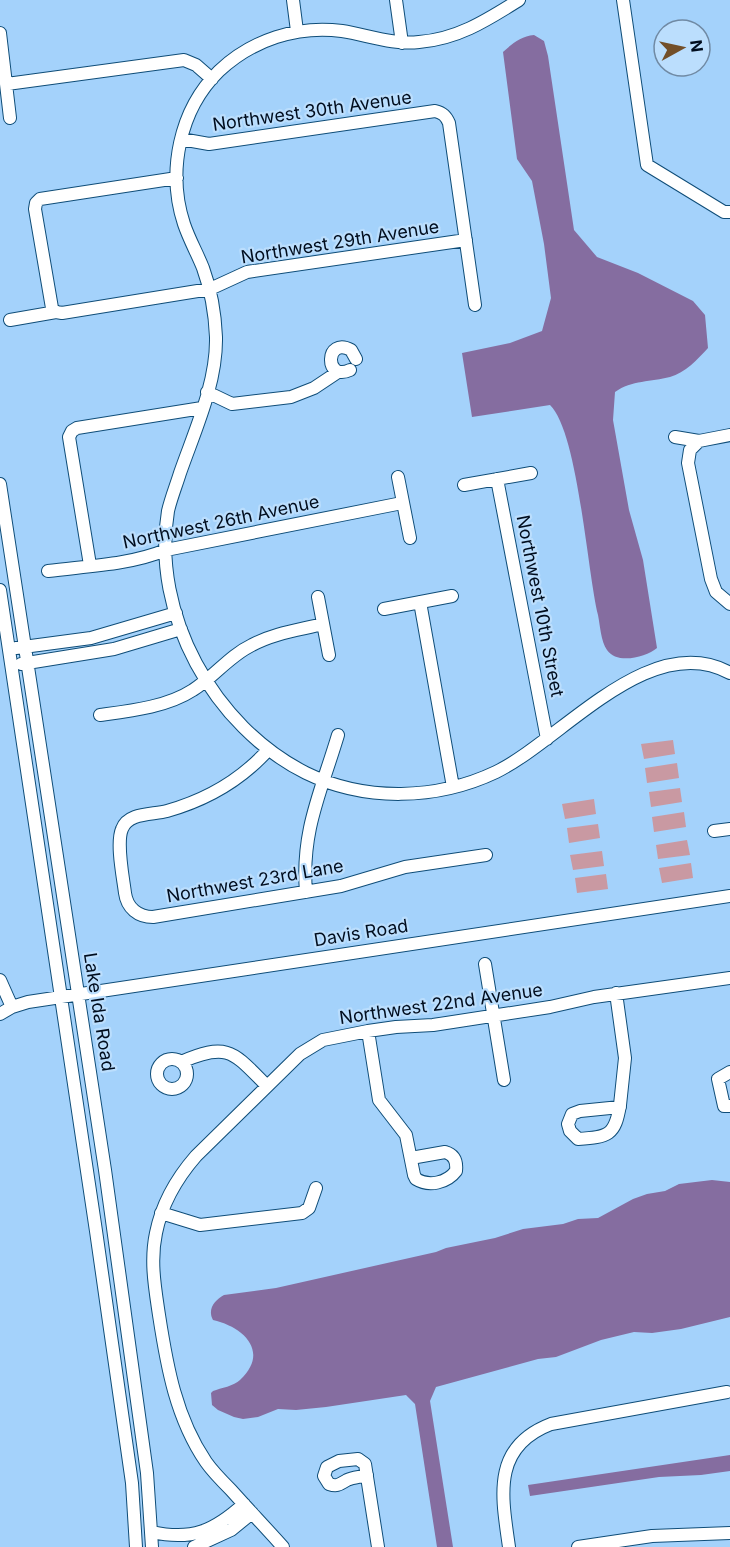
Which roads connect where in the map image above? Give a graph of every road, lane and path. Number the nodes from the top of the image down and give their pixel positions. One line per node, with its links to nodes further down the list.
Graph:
1 (293, 0): 6 (street)
2 (396, 0): 8 (street)
3 (519, 0): 5 (street)
4 (623, 0): 14 (street)
5 (501, 5): 8 (street)
6 (297, 31): 8 (street); 9 (street)
7 (0, 33): 10 (street)
8 (402, 43)
9 (212, 79): 10 (street); 12 (street)
10 (7, 84): 11 (street)
11 (10, 118)
12 (181, 139): 13 (street); 15 (street, Northwest 30th Avenue)
13 (177, 178): 16 (street); 18 (street)
14 (730, 212)
15 (465, 240): 16 (street, Northwest 29th Avenue); 17 (street)
16 (210, 289): 18 (street, Northwest 29th Avenue); 21 (street)
17 (475, 305)
18 (56, 312): 19 (street, Northwest 29th Avenue)
19 (10, 320)
20 (348, 367): 21 (street)
21 (207, 392): 22 (street)
22 (202, 408): 33 (street); 34 (street)
23 (730, 435): 25 (street)
24 (675, 437): 25 (street)
25 (699, 441): 40 (street)
26 (531, 473): 28 (street)
27 (398, 477): 31 (street)
28 (497, 479): 30 (street); 54 (street, Northwest 10th Street)
29 (0, 484): 45 (street, Lake Ida Road)
30 (464, 485)
31 (402, 502): 32 (street); 33 (street, Northwest 26th Avenue)
32 (410, 538)
33 (166, 550): 34 (street, Northwest 26th Avenue); 42 (street)
34 (90, 565): 35 (street, Northwest 26th Avenue)
35 (48, 571)
36 (0, 590): 46 (street, Lake Ida Road)
37 (452, 596): 39 (street)
38 (318, 597): 43 (street)
39 (420, 602): 41 (street); 57 (street)
40 (728, 603)
41 (384, 609)
42 (176, 614): 44 (street); 45 (street)
43 (323, 624): 47 (street); 51 (street)
44 (181, 629): 48 (street); 51 (street)
45 (25, 646): 46 (street); 48 (street, Lake Ida Road)
46 (9, 649): 49 (street, Lake Ida Road)
47 (329, 655)
48 (27, 663): 49 (street); 67 (street, Lake Ida Road)
49 (11, 665): 68 (street, Lake Ida Road)
50 (730, 673): 54 (street)
51 (206, 680): 52 (street); 55 (street)
52 (100, 715)
53 (338, 735): 56 (street)
54 (547, 739): 57 (street)
55 (268, 750): 56 (street); 61 (street, Northwest 23rd Lane)
56 (324, 781): 57 (street); 61 (street)
57 (453, 788)
58 (730, 829): 59 (street)
59 (714, 831)
60 (486, 855): 61 (street, Northwest 23rd Lane)
61 (306, 892)
62 (730, 896): 67 (street, Davis Road)
63 (485, 964): 71 (street)
64 (730, 978): 66 (street, Northwest 22nd Avenue)
65 (0, 980): 69 (street)
66 (616, 993): 71 (street, Northwest 22nd Avenue); 78 (street)
67 (78, 994): 68 (street, Davis Road); 83 (street, Lake Ida Road)
68 (61, 997): 69 (street, Davis Road); 82 (street, Lake Ida Road)
69 (12, 1007): 70 (street, Davis Road)
70 (0, 1014)
71 (493, 1016): 72 (street, Northwest 22nd Avenue); 75 (street)
72 (368, 1031): 76 (street, Northwest 22nd Avenue); 79 (street)
73 (181, 1062): 76 (street)
74 (730, 1072): 77 (street)
75 (504, 1080)
76 (267, 1086): 81 (street, Northwest 22nd Avenue)
77 (730, 1106)
78 (620, 1107)
79 (411, 1158)
80 (316, 1188): 81 (street)
81 (161, 1213): 87 (street, Northwest 22nd Avenue)
82 (99, 1248): 83 (street); 86 (street, Lake Ida Road)
83 (119, 1272): 88 (street, Lake Ida Road)
84 (728, 1392): 95 (street)
85 (367, 1475): 94 (street)
86 (134, 1506): 90 (street, Lake Ida Road); 91 (street)
87 (248, 1508): 88 (street); 92 (street); 93 (street, Northwest 22nd Avenue)
88 (152, 1532): 91 (street, Lake Ida Road)
89 (730, 1533): 96 (street)
90 (136, 1547)
91 (153, 1547)
92 (194, 1547)
93 (283, 1547)
94 (378, 1547)
95 (509, 1547)
96 (578, 1547)

